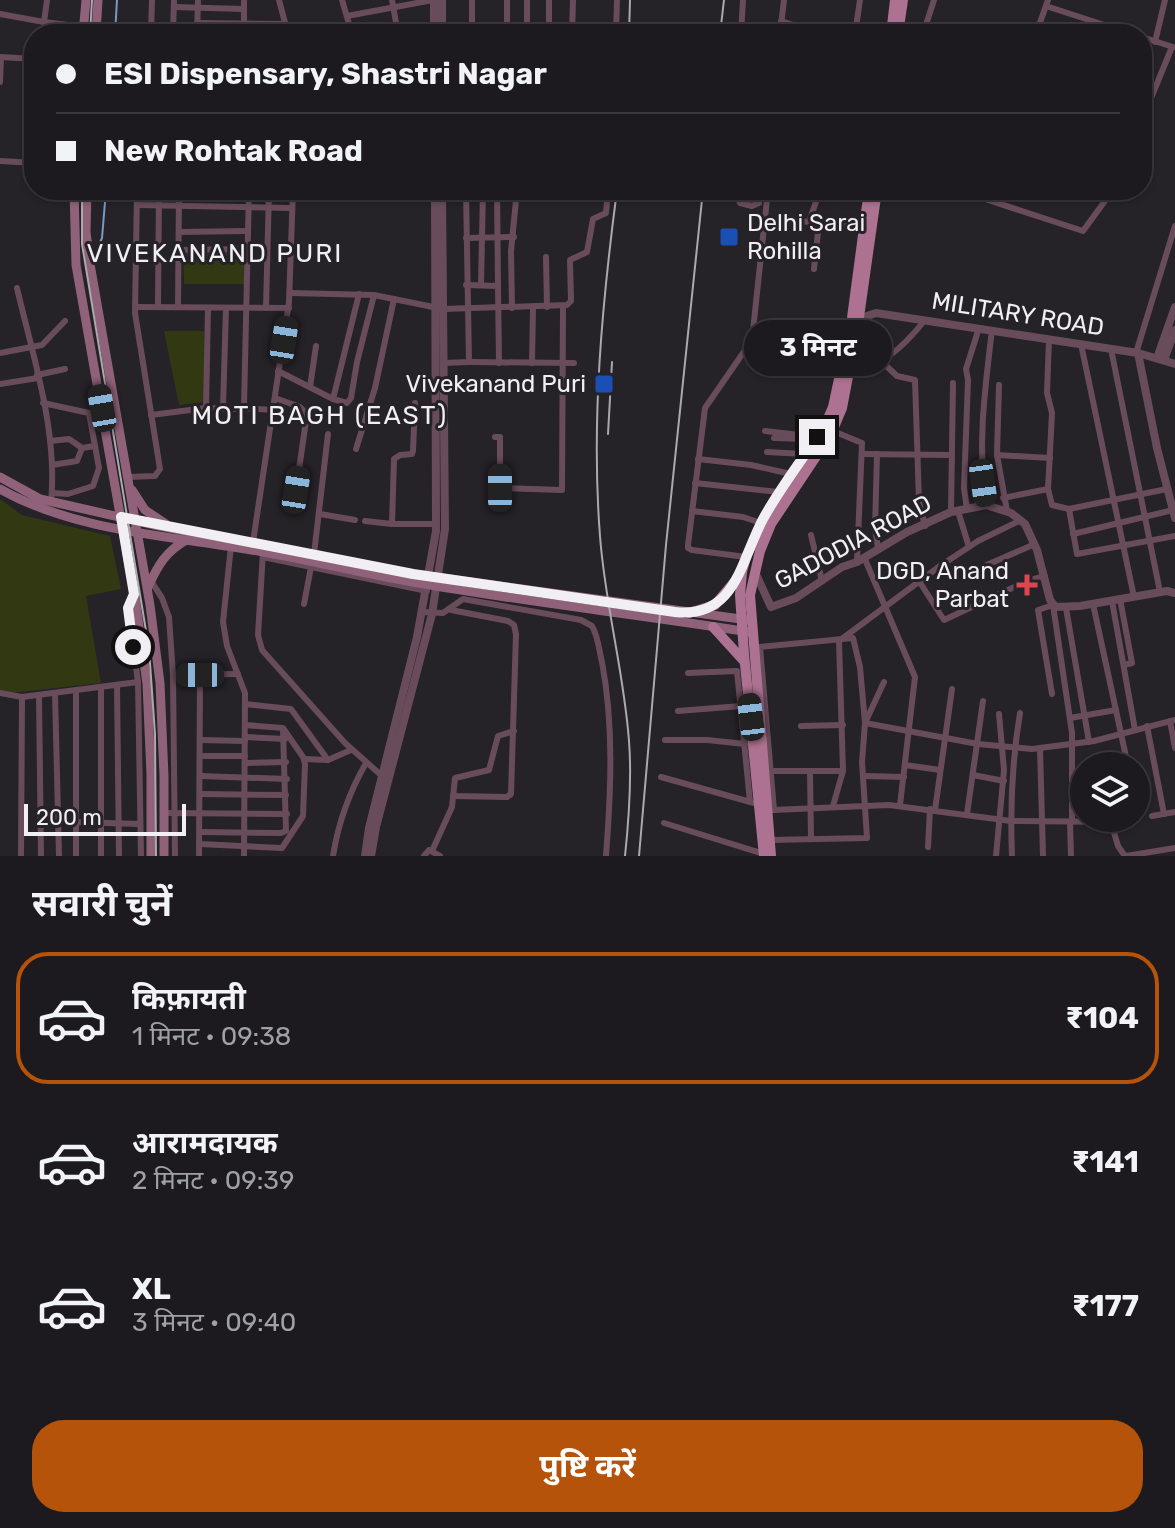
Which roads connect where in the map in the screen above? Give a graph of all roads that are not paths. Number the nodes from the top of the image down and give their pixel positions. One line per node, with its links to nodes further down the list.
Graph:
1 (47, 0): 32 (street)
2 (86, 0): 35 (main road)
3 (98, 0): 36 (main road)
4 (152, 0): 37 (street)
5 (244, 0): 28 (street)
6 (279, 0): 41 (street)
7 (342, 0): 30 (street)
8 (434, 0): 27 (street); 44 (street)
9 (442, 0): 45 (street)
10 (472, 0): 46 (street)
11 (507, 0): 47 (street)
12 (527, 0): 48 (street)
13 (549, 0): 49 (street)
14 (573, 0): 50 (street)
15 (617, 0): 51 (street)
16 (743, 0): 52 (street)
17 (784, 0): 31 (street)
18 (860, 0): 55 (street)
19 (895, 0): 56 (main road)
20 (903, 0): 57 (main road)
21 (934, 0): 58 (street)
22 (1165, 0): 62 (street)
23 (174, 3): 25 (street); 38 (street)
24 (1047, 3): 59 (street); 60 (street)
25 (198, 4): 26 (street); 33 (street)
26 (222, 4): 28 (street)
27 (392, 4): 30 (street); 43 (street)
28 (243, 9): 40 (street)
29 (0, 14): 32 (street)
30 (347, 16): 42 (street)
31 (781, 21): 53 (street); 54 (street)
32 (44, 22): 34 (street)
33 (197, 23): 39 (street)
34 (53, 24)
35 (84, 24)
36 (97, 24)
37 (151, 24)
38 (173, 24)
39 (222, 24)
40 (244, 24)
41 (285, 24)
42 (349, 24)
43 (397, 24)
44 (434, 24)
45 (442, 24)
46 (472, 24)
47 (507, 24)
48 (527, 24)
49 (549, 24)
50 (572, 24)
51 (616, 24)
52 (742, 24)
53 (781, 24)
54 (790, 24)
55 (856, 24)
56 (892, 24)
57 (899, 24)
58 (926, 24)
59 (1040, 24)
60 (1105, 24)
61 (1152, 41): 62 (street)
62 (1155, 42): 63 (street)
63 (1174, 47): 67 (street)
64 (1, 58): 65 (street); 66 (street)
65 (24, 59)
66 (0, 82)
67 (1152, 97)
68 (0, 161): 69 (street)
69 (24, 162)
70 (74, 200): 220 (main road)
71 (87, 200): 202 (main road)
72 (137, 200): 93 (street)
73 (158, 200): 94 (street)
74 (179, 200): 95 (street)
75 (249, 200): 96 (street)
76 (269, 200): 97 (street)
77 (292, 200): 98 (street)
78 (435, 200): 138 (street)
79 (442, 200): 138 (street)
80 (466, 200): 107 (street)
81 (483, 200): 108 (street)
82 (497, 200): 109 (street)
83 (516, 200): 106 (street)
84 (607, 200): 125 (street)
85 (739, 200): 86 (street)
86 (758, 200)
87 (767, 200): 147 (street)
88 (817, 200): 100 (street)
89 (868, 200): 102 (main road)
90 (876, 200): 142 (main road)
91 (988, 200): 92 (street)
92 (1106, 200)
93 (137, 205): 94 (street); 126 (street)
94 (158, 206): 95 (street); 124 (street)
95 (179, 206): 96 (street); 105 (street)
96 (249, 207): 97 (street); 104 (street)
97 (269, 207): 98 (street); 134 (street)
98 (292, 208): 120 (street)
99 (784, 220): 100 (street)
100 (809, 222): 101 (street)
101 (819, 223): 102 (street); 115 (street)
102 (864, 226): 163 (main road)
103 (1175, 226): 113 (street)
104 (248, 231): 105 (street); 110 (street)
105 (179, 232): 111 (street)
106 (514, 237): 109 (street); 137 (street)
107 (466, 238): 108 (street); 116 (street)
108 (482, 238): 109 (street); 117 (street)
109 (498, 238): 118 (street)
110 (248, 249): 111 (street); 133 (street)
111 (178, 250): 127 (street)
112 (546, 257): 129 (street)
113 (1165, 258): 114 (street); 153 (street)
114 (1175, 262)
115 (814, 269)
116 (466, 285): 117 (street); 139 (street)
117 (481, 285): 118 (street)
118 (498, 286): 136 (street)
119 (17, 288): 150 (street)
120 (290, 293): 121 (street); 135 (street)
121 (359, 294): 122 (street); 172 (street)
122 (374, 295): 123 (street); 172 (street)
123 (394, 299): 138 (street); 189 (street)
124 (158, 306): 126 (street); 127 (street)
125 (563, 306): 129 (street); 160 (street)
126 (135, 307): 179 (street)
127 (178, 307): 131 (street)
128 (533, 307): 129 (street); 137 (street); 159 (street)
129 (547, 307)
130 (1175, 307): 154 (street)
131 (208, 308): 132 (street); 175 (street)
132 (226, 308): 133 (street); 176 (street)
133 (247, 308): 134 (street); 177 (street)
134 (266, 308): 135 (street)
135 (289, 308): 165 (street)
136 (499, 308): 137 (street); 139 (street); 158 (street)
137 (512, 308)
138 (439, 309): 139 (street); 157 (street); 228 (street)
139 (467, 309): 156 (street)
140 (925, 320): 142 (street, MILITARY ROAD); 143 (street, MILITARY ROAD); 155 (street)
141 (65, 321): 150 (street)
142 (858, 324): 163 (main road)
143 (979, 328): 144 (street, MILITARY ROAD); 216 (street)
144 (992, 330): 146 (street, MILITARY ROAD); 213 (street)
145 (1175, 330): 154 (street)
146 (1049, 339): 148 (street, MILITARY ROAD); 197 (street)
147 (752, 340): 163 (street); 198 (street)
148 (1081, 344): 151 (street, MILITARY ROAD); 212 (street)
149 (316, 346): 170 (street)
150 (31, 348): 152 (street); 166 (street)
151 (1111, 349): 153 (street, MILITARY ROAD); 209 (street)
152 (0, 353)
153 (1137, 353): 154 (street, MILITARY ROAD); 206 (street)
154 (1160, 359): 162 (street, MILITARY ROAD)
155 (880, 360): 163 (street); 191 (street)
156 (469, 362): 157 (street); 158 (street)
157 (443, 363): 268 (street)
158 (499, 363): 159 (street)
159 (532, 363): 160 (street)
160 (564, 363): 161 (street); 183 (street)
161 (574, 363)
162 (1175, 364)
163 (847, 365): 181 (main road); 185 (main road)
164 (65, 369): 166 (street)
165 (278, 371): 170 (street); 171 (street)
166 (38, 377): 168 (street); 173 (street)
167 (953, 383): 195 (street)
168 (0, 384)
169 (999, 385): 196 (street)
170 (310, 387): 172 (street)
171 (275, 398): 178 (street); 207 (street)
172 (333, 399)
173 (43, 403): 186 (street); 187 (street)
174 (415, 403): 227 (street)
175 (206, 408): 176 (street); 179 (street)
176 (223, 408): 177 (street)
177 (243, 408): 178 (street)
178 (273, 410): 238 (street)
179 (151, 415): 202 (street)
180 (765, 431): 185 (street)
181 (833, 431): 193 (street); 249 (main road)
182 (328, 434): 218 (street)
183 (495, 437)
184 (774, 438): 185 (street)
185 (816, 438): 192 (main road)
186 (50, 441): 188 (street); 199 (street)
187 (95, 446): 188 (street); 210 (street)
188 (82, 448): 199 (street)
189 (356, 449)
190 (767, 452): 192 (street)
191 (917, 453): 194 (street); 195 (street); 230 (street)
192 (805, 454): 200 (main road)
193 (862, 454): 194 (street); 247 (street)
194 (877, 454): 243 (street)
195 (951, 455): 216 (street)
196 (997, 455): 197 (street); 211 (street)
197 (1050, 458): 205 (street)
198 (698, 459): 200 (street); 203 (street)
199 (52, 465): 210 (street)
200 (791, 474): 208 (main road)
201 (0, 477): 210 (main road)
202 (127, 480): 229 (main road); 232 (main road)
203 (695, 483): 208 (street); 215 (street)
204 (0, 489): 231 (main road)
205 (1048, 489): 211 (street); 214 (street)
206 (1167, 489): 209 (street); 219 (street)
207 (296, 490)
208 (779, 492): 225 (main road)
209 (1139, 493): 212 (street); 221 (street)
210 (51, 498): 220 (main road)
211 (1003, 498): 217 (street)
212 (1114, 500): 214 (street); 226 (street)
213 (986, 505): 216 (street, GADODIA ROAD); 217 (street, GADODIA ROAD)
214 (1069, 509): 233 (street)
215 (692, 511): 225 (street); 246 (street)
216 (959, 511): 230 (street, GADODIA ROAD); 242 (street)
217 (1007, 511): 223 (street, GADODIA ROAD)
218 (320, 514): 222 (street); 245 (street)
219 (1174, 514): 221 (street)
220 (121, 517): 229 (main road); 231 (main road)
221 (1145, 517): 226 (street); 237 (street)
222 (355, 520)
223 (1021, 520): 239 (street, GADODIA ROAD); 242 (street)
224 (365, 521): 227 (street)
225 (761, 523): 246 (main road)
226 (1119, 523): 233 (street); 241 (street)
227 (392, 524): 228 (street)
228 (436, 524): 256 (street)
229 (136, 526): 231 (main road); 232 (main road); 236 (main road); 255 (main road)
230 (925, 526): 243 (street, GADODIA ROAD)
231 (123, 528): 259 (main road)
232 (175, 529): 238 (main road)
233 (1073, 534): 241 (street)
234 (811, 535): 253 (street)
235 (1175, 536): 237 (street)
236 (188, 539): 240 (main road); 255 (main road)
237 (1150, 541): 241 (street); 257 (street)
238 (253, 542): 245 (main road)
239 (1035, 544): 250 (street); 251 (street, GADODIA ROAD)
240 (231, 546): 244 (main road); 277 (street)
241 (1124, 546): 260 (street)
242 (969, 547): 254 (street)
243 (878, 548): 247 (street, GADODIA ROAD)
244 (263, 554): 248 (street); 252 (main road); 325 (street)
245 (314, 554): 252 (main road)
246 (746, 557): 249 (main road)
247 (860, 560): 253 (street, GADODIA ROAD); 265 (street)
248 (311, 567): 256 (street); 262 (street)
249 (751, 573): 253 (street, GADODIA ROAD); 269 (main road); 271 (main road); 274 (street)
250 (966, 574)
251 (1045, 576): 254 (street); 264 (street, GADODIA ROAD)
252 (413, 578): 270 (main road)
253 (822, 581)
254 (919, 581): 265 (street)
255 (149, 584): 278 (street); 359 (main road)
256 (427, 591): 268 (street)
257 (1160, 592): 258 (street); 260 (street)
258 (1175, 593)
259 (134, 594): 280 (street); 312 (main road)
260 (1134, 597): 261 (street)
261 (1116, 600): 263 (street); 307 (street)
262 (304, 604)
263 (1093, 604): 266 (street); 294 (street)
264 (1053, 605): 266 (street); 288 (street); 299 (street)
265 (883, 607): 273 (street); 309 (street)
266 (1066, 608): 298 (street)
267 (451, 610): 268 (street); 308 (street); 406 (street)
268 (427, 613): 341 (street); 403 (street)
269 (689, 613): 270 (main road); 271 (main road)
270 (674, 616): 272 (main road)
271 (747, 626): 272 (main road); 275 (main road); 356 (main road)
272 (713, 627): 275 (main road)
273 (839, 641): 274 (street); 301 (street); 303 (street)
274 (760, 647): 336 (street)
275 (744, 661): 356 (main road)
276 (688, 673): 293 (street)
277 (238, 674): 279 (street); 292 (street)
278 (173, 675): 279 (street); 360 (street)
279 (200, 675): 315 (street)
280 (138, 682): 282 (street); 312 (street)
281 (884, 682): 301 (street)
282 (117, 685): 283 (street); 374 (street)
283 (101, 687): 285 (street); 372 (street)
284 (952, 689): 311 (street)
285 (76, 691): 287 (street); 369 (street)
286 (0, 693): 290 (street)
287 (55, 693): 289 (street); 391 (street)
288 (1052, 694)
289 (39, 695): 290 (street); 390 (street)
290 (22, 697): 389 (street)
291 (983, 701): 319 (street)
292 (245, 704): 302 (street); 331 (street)
293 (741, 706): 295 (street); 318 (street)
294 (1116, 710): 298 (street); 310 (street)
295 (678, 711)
296 (1020, 713): 322 (street)
297 (999, 714): 321 (street)
298 (1084, 716): 299 (street); 317 (street)
299 (1070, 718): 320 (street)
300 (1172, 720): 305 (street); 324 (street)
301 (865, 723): 309 (street); 342 (street)
302 (245, 725): 306 (street); 313 (street)
303 (843, 725): 304 (street); 337 (street)
304 (801, 726)
305 (1147, 726): 307 (street); 364 (street)
306 (283, 728): 314 (street); 330 (street)
307 (1135, 730): 310 (street)
308 (514, 731): 351 (street); 351 (street)
309 (910, 732): 311 (street); 334 (street)
310 (1121, 733): 317 (street); 327 (street)
311 (945, 737): 319 (street); 335 (street)
312 (145, 739): 375 (street); 396 (main road)
313 (245, 739): 314 (street); 315 (street); 329 (street)
314 (285, 739): 332 (street)
315 (200, 740): 328 (street)
316 (665, 740): 318 (street)
317 (1089, 742): 320 (street)
318 (745, 744): 356 (street)
319 (978, 744): 321 (street); 339 (street)
320 (1072, 744): 323 (street); 326 (street)
321 (1002, 746): 322 (street); 347 (street)
322 (1014, 748): 323 (street); 368 (street)
323 (1040, 748): 370 (street)
324 (1175, 748)
325 (351, 750): 331 (street); 333 (street)
326 (1072, 752)
327 (1125, 752)
328 (200, 756): 329 (street); 340 (street)
329 (246, 759): 332 (street); 345 (street)
330 (305, 759): 331 (street); 383 (street)
331 (328, 760)
332 (286, 762): 346 (street)
333 (366, 763): 341 (street); 401 (street)
334 (905, 765): 335 (street); 344 (street)
335 (940, 770): 357 (street)
336 (770, 771): 338 (street); 356 (street)
337 (843, 771): 338 (street); 354 (street)
338 (810, 772): 353 (street)
339 (973, 775): 347 (street); 363 (street)
340 (200, 776): 345 (street); 348 (street)
341 (382, 776): 402 (street)
342 (864, 776): 344 (street); 355 (street)
343 (661, 777): 356 (street)
344 (904, 777): 352 (street)
345 (246, 779): 346 (street); 350 (street)
346 (287, 779): 349 (street)
347 (1004, 781): 367 (street)
348 (200, 794): 350 (street); 361 (street)
349 (286, 795): 350 (street); 362 (street)
350 (245, 796): 365 (street)
351 (453, 796): 386 (street)
352 (900, 805): 355 (street); 357 (street)
353 (810, 806): 354 (street); 356 (street); 380 (street)
354 (833, 806): 355 (street)
355 (866, 806): 380 (street)
356 (762, 807): 381 (main road); 388 (main road)
357 (933, 809): 363 (street); 384 (street)
358 (1175, 812): 364 (street)
359 (164, 813): 360 (street); 397 (main road)
360 (175, 813): 361 (street); 398 (street)
361 (200, 813): 365 (street); 376 (street)
362 (287, 814): 365 (street); 377 (street)
363 (967, 814): 367 (street)
364 (1164, 814): 366 (street)
365 (245, 815): 377 (street)
366 (1152, 816)
367 (999, 819): 368 (street); 407 (street)
368 (1011, 821): 370 (street); 408 (street)
369 (75, 822): 372 (street); 392 (street)
370 (1042, 822): 371 (street); 409 (street)
371 (1070, 822)
372 (100, 823): 374 (street); 393 (street)
373 (664, 823): 388 (street)
374 (119, 824): 375 (street); 394 (street)
375 (140, 824): 395 (street)
376 (200, 832): 377 (street); 382 (street)
377 (244, 832): 383 (street)
378 (1071, 832): 410 (street)
379 (1114, 832): 411 (street)
380 (811, 839): 381 (street)
381 (770, 840): 388 (main road)
382 (200, 844): 383 (street); 399 (street)
383 (244, 846): 400 (street)
384 (928, 847)
385 (1175, 848): 387 (street)
386 (432, 851): 404 (street); 405 (street)
387 (1158, 853): 411 (street)
388 (766, 855)
389 (21, 856)
390 (41, 856)
391 (59, 856)
392 (76, 856)
393 (101, 856)
394 (119, 856)
395 (141, 856)
396 (151, 856)
397 (164, 856)
398 (175, 856)
399 (199, 856)
400 (244, 856)
401 (333, 856)
402 (365, 856)
403 (371, 856)
404 (424, 856)
405 (440, 856)
406 (606, 856)
407 (996, 856)
408 (1012, 856)
409 (1043, 856)
410 (1071, 856)
411 (1126, 856)

